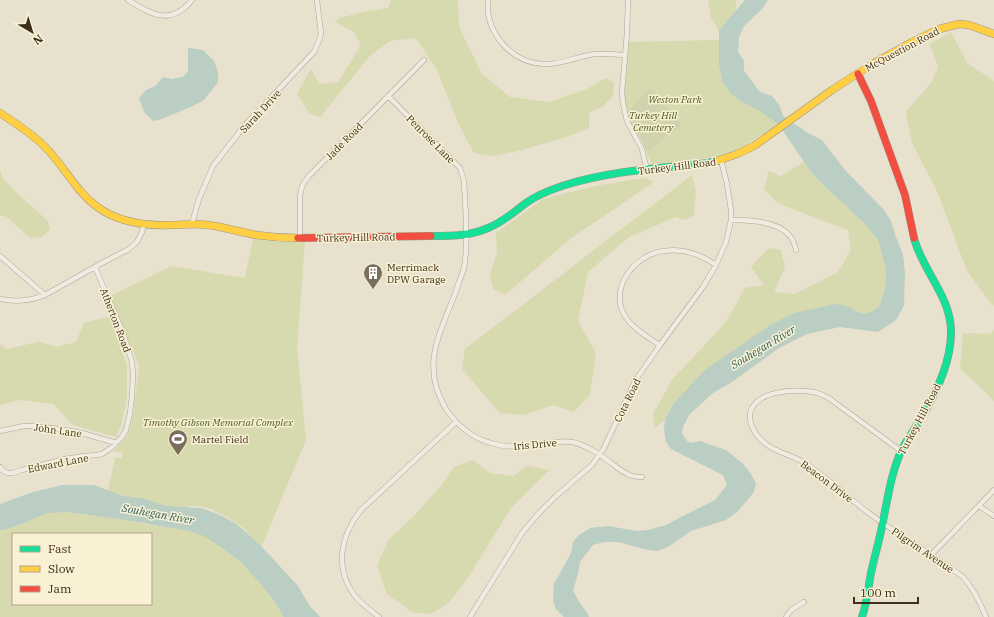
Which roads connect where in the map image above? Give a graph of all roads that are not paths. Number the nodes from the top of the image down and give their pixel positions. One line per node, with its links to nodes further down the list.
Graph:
1 (128, 0): 2 (street)
2 (192, 0)
3 (317, 0): 15 (street, Sarah Drive)
4 (488, 0): 7 (street)
5 (628, 0): 7 (street)
6 (994, 34): 9 (street, McQuestion Road)
7 (625, 55): 13 (street)
8 (424, 60): 10 (street, Jade Road)
9 (858, 74): 12 (street, Turkey Hill Road); 29 (street, Turkey Hill Road)
10 (388, 96): 17 (street, Penrose Lane); 18 (street, Jade Road)
11 (0, 113): 16 (street, Turkey Hill Road)
12 (722, 160): 13 (street, Turkey Hill Road); 14 (street, Cota Road)
13 (647, 170): 17 (street, Turkey Hill Road)
14 (731, 220): 19 (street); 21 (street, Cota Road)
15 (192, 223): 16 (street, Turkey Hill Road); 18 (street, Turkey Hill Road)
16 (144, 224): 22 (street)
17 (466, 235): 18 (street, Turkey Hill Road); 26 (street, Iris Drive)
18 (300, 238)
19 (796, 250)
20 (0, 256): 23 (street)
21 (716, 265): 25 (street, Cota Road); 25 (street)
22 (95, 267): 23 (street); 28 (street, Atherton Road)
23 (45, 295): 24 (street)
24 (0, 299)
25 (660, 345): 30 (street, Cota Road)
26 (456, 422): 30 (street, Iris Drive); 39 (street)
27 (0, 431): 28 (street, John Lane)
28 (116, 443): 31 (street, Edward Lane)
29 (901, 451): 36 (street, Turkey Hill Road); 36 (street, Beacon Drive)
30 (600, 455): 32 (street, Iris Drive); 40 (street, Cota Road)
31 (0, 467)
32 (642, 477)
33 (994, 490): 34 (street)
34 (979, 506): 35 (street); 37 (street)
35 (994, 516)
36 (883, 523): 37 (street, Pilgrim Avenue); 42 (street, Turkey Hill Road)
37 (931, 555): 43 (street, Pilgrim Avenue)
38 (804, 602): 41 (street)
39 (379, 617)
40 (470, 617)
41 (786, 617)
42 (862, 617)
43 (986, 617)

